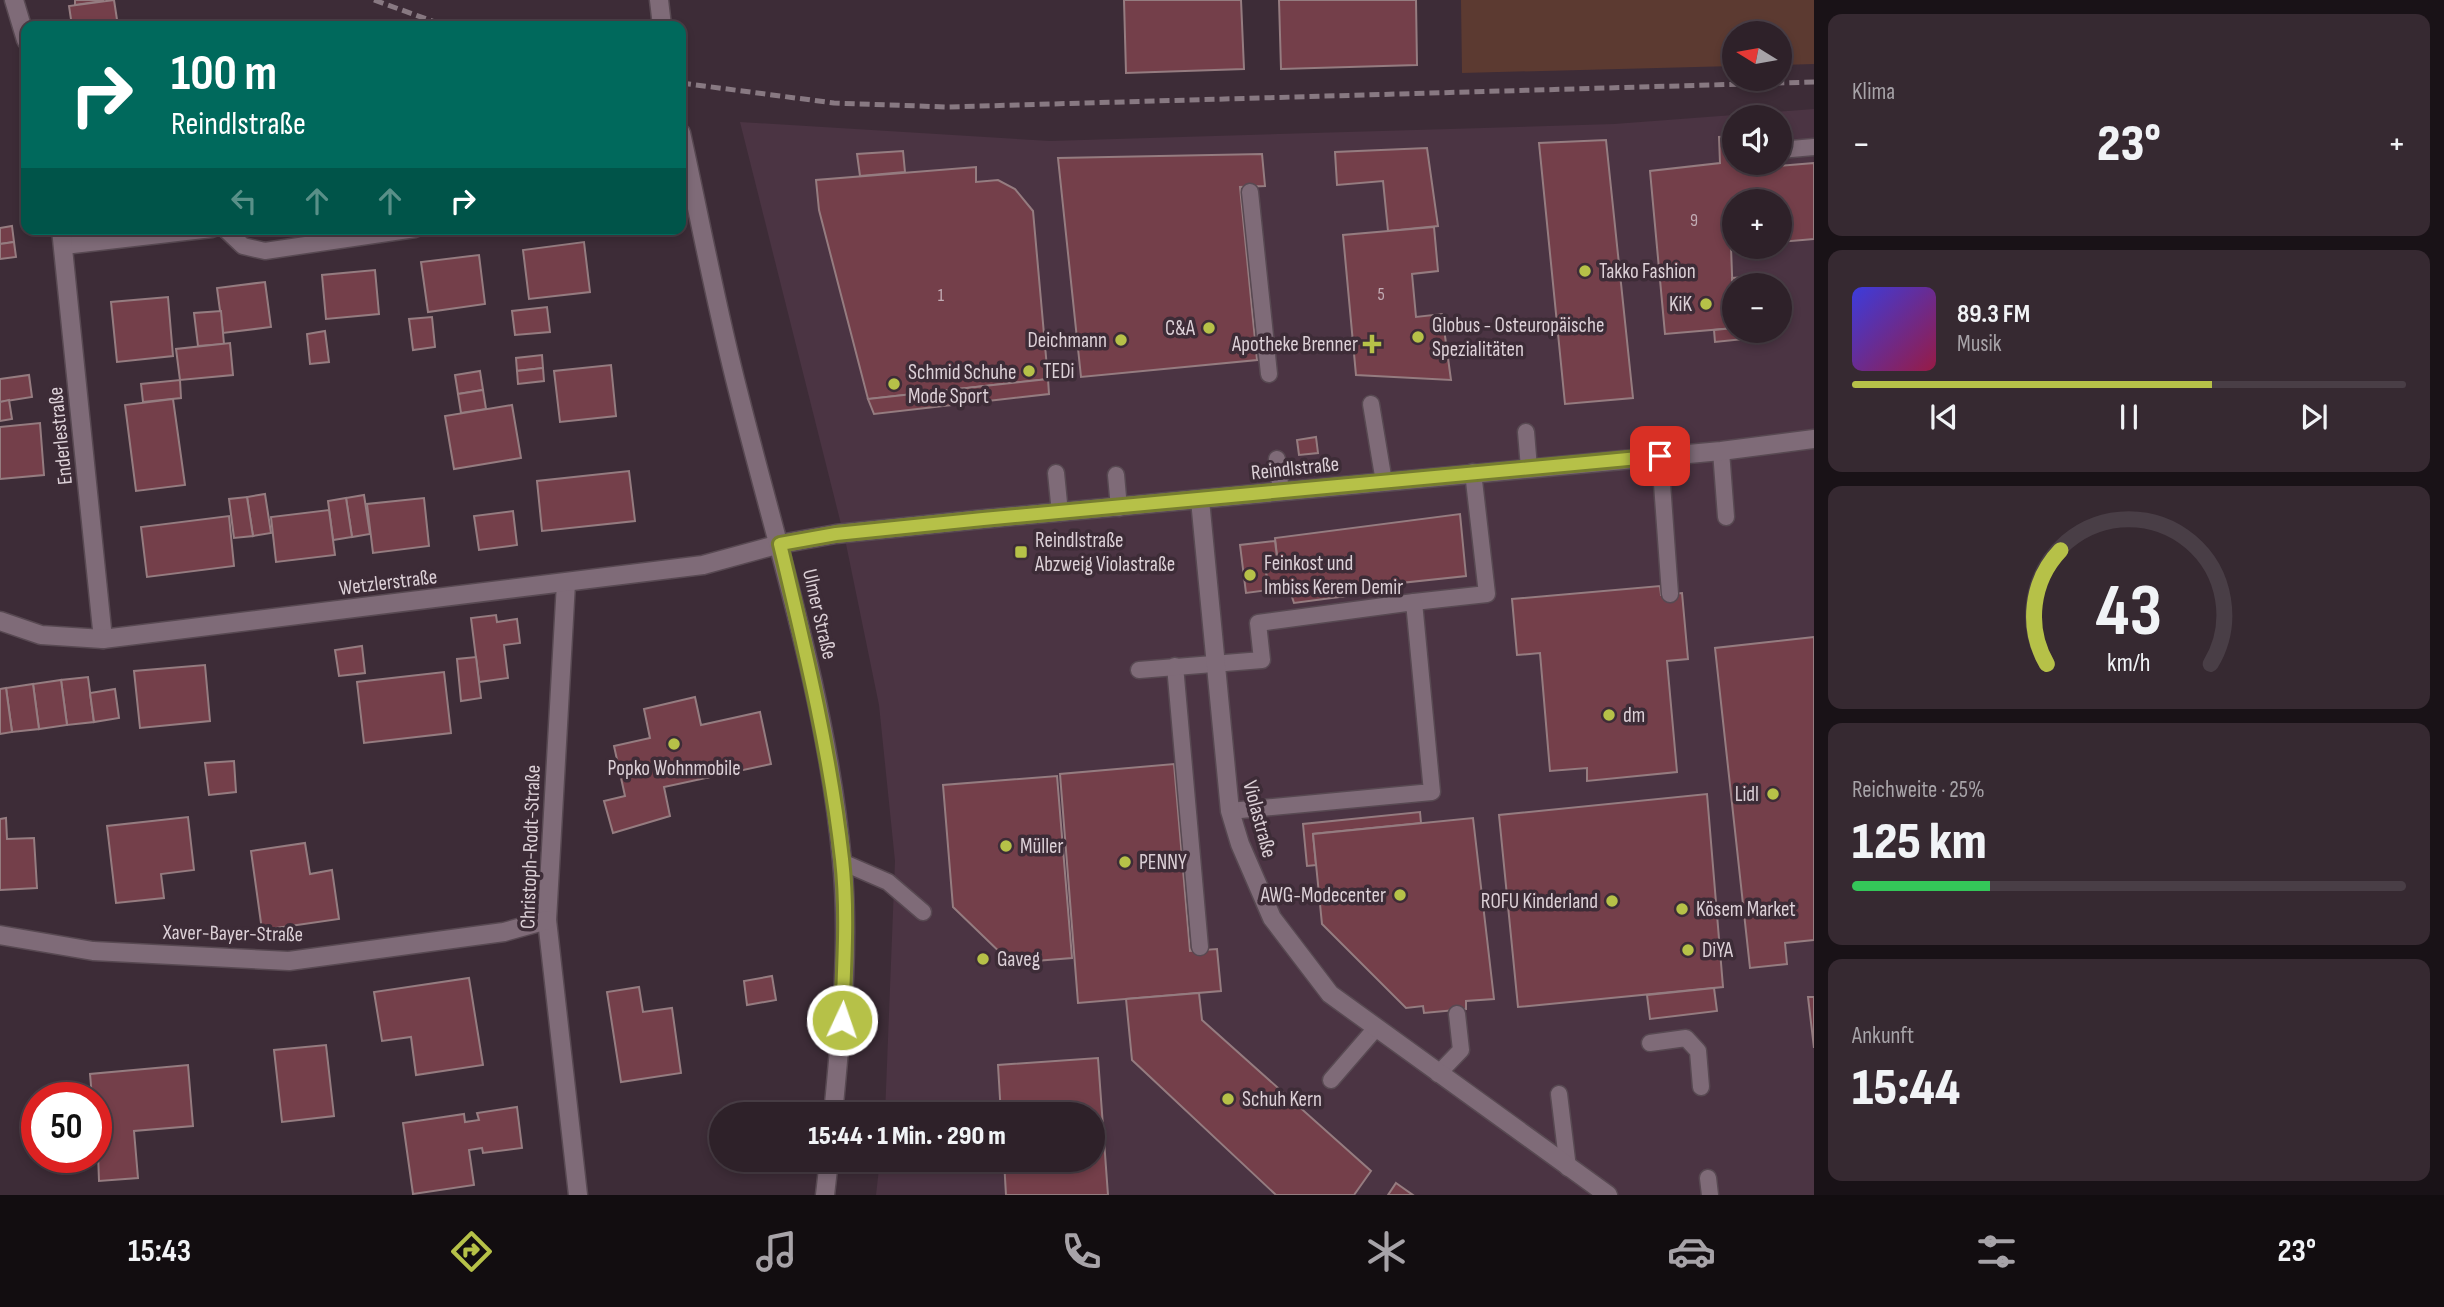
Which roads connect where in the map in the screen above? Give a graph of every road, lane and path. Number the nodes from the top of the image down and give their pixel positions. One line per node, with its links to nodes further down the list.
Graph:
1 (14, 0): 4 (street)
2 (659, 0): 3 (street)
3 (661, 21)
4 (21, 23)
5 (1814, 147): 6 (lane)
6 (1792, 149)
7 (686, 156): 30 (street, Ulmer Straße)
8 (1250, 192): 13 (lane)
9 (112, 235): 12 (lane)
10 (231, 235): 11 (lane)
11 (374, 235)
12 (62, 238): 35 (street, Enderlestraße)
13 (1269, 374)
14 (1371, 404): 24 (lane)
15 (1526, 432): 20 (lane)
16 (1814, 439): 17 (street, Reindlstraße)
17 (1721, 451): 18 (street, Reindlstraße); 29 (lane)
18 (1660, 456): 20 (street, Reindlstraße); 32 (lane)
19 (1277, 459): 25 (lane)
20 (1530, 468): 22 (street, Reindlstraße)
21 (1056, 472): 28 (lane)
22 (1473, 472): 24 (street, Reindlstraße); 33 (lane)
23 (1116, 475): 27 (lane)
24 (1384, 482): 25 (street, Reindlstraße)
25 (1281, 492): 26 (street, Reindlstraße)
26 (1200, 500): 27 (street, Reindlstraße); 36 (street, Violastraße)
27 (1119, 508): 28 (street, Reindlstraße)
28 (1060, 513): 30 (street, Reindlstraße)
29 (1726, 517)
30 (780, 544): 31 (street, Wetzlerstraße); 40 (street, Ulmer Straße)
31 (566, 583): 35 (street, Wetzlerstraße); 42 (street, Christoph-Rodt-Straße)
32 (1670, 594)
33 (1414, 602): 36 (lane); 39 (lane)
34 (0, 621): 35 (street, Wetzlerstraße)
35 (103, 639)
36 (1214, 663): 37 (lane); 39 (street, Violastraße)
37 (1175, 666): 38 (lane); 44 (lane)
38 (1139, 670)
39 (1230, 811): 46 (street, Violastraße)
40 (842, 862): 41 (lane); 52 (street, Ulmer Straße)
41 (922, 912)
42 (547, 920): 43 (street, Xaver-Bayer-Straße); 55 (street, Christoph-Rodt-Straße)
43 (0, 935)
44 (1200, 947)
45 (1457, 1014): 48 (lane)
46 (1376, 1028): 48 (street, Violastraße); 49 (lane)
47 (1650, 1044): 50 (lane)
48 (1438, 1074): 53 (street, Violastraße)
49 (1331, 1080)
50 (1701, 1087)
51 (1559, 1094): 53 (lane)
52 (834, 1102)
53 (1568, 1168): 57 (street, Violastraße)
54 (828, 1172): 56 (street)
55 (578, 1195)
56 (825, 1195)
57 (1608, 1195)

